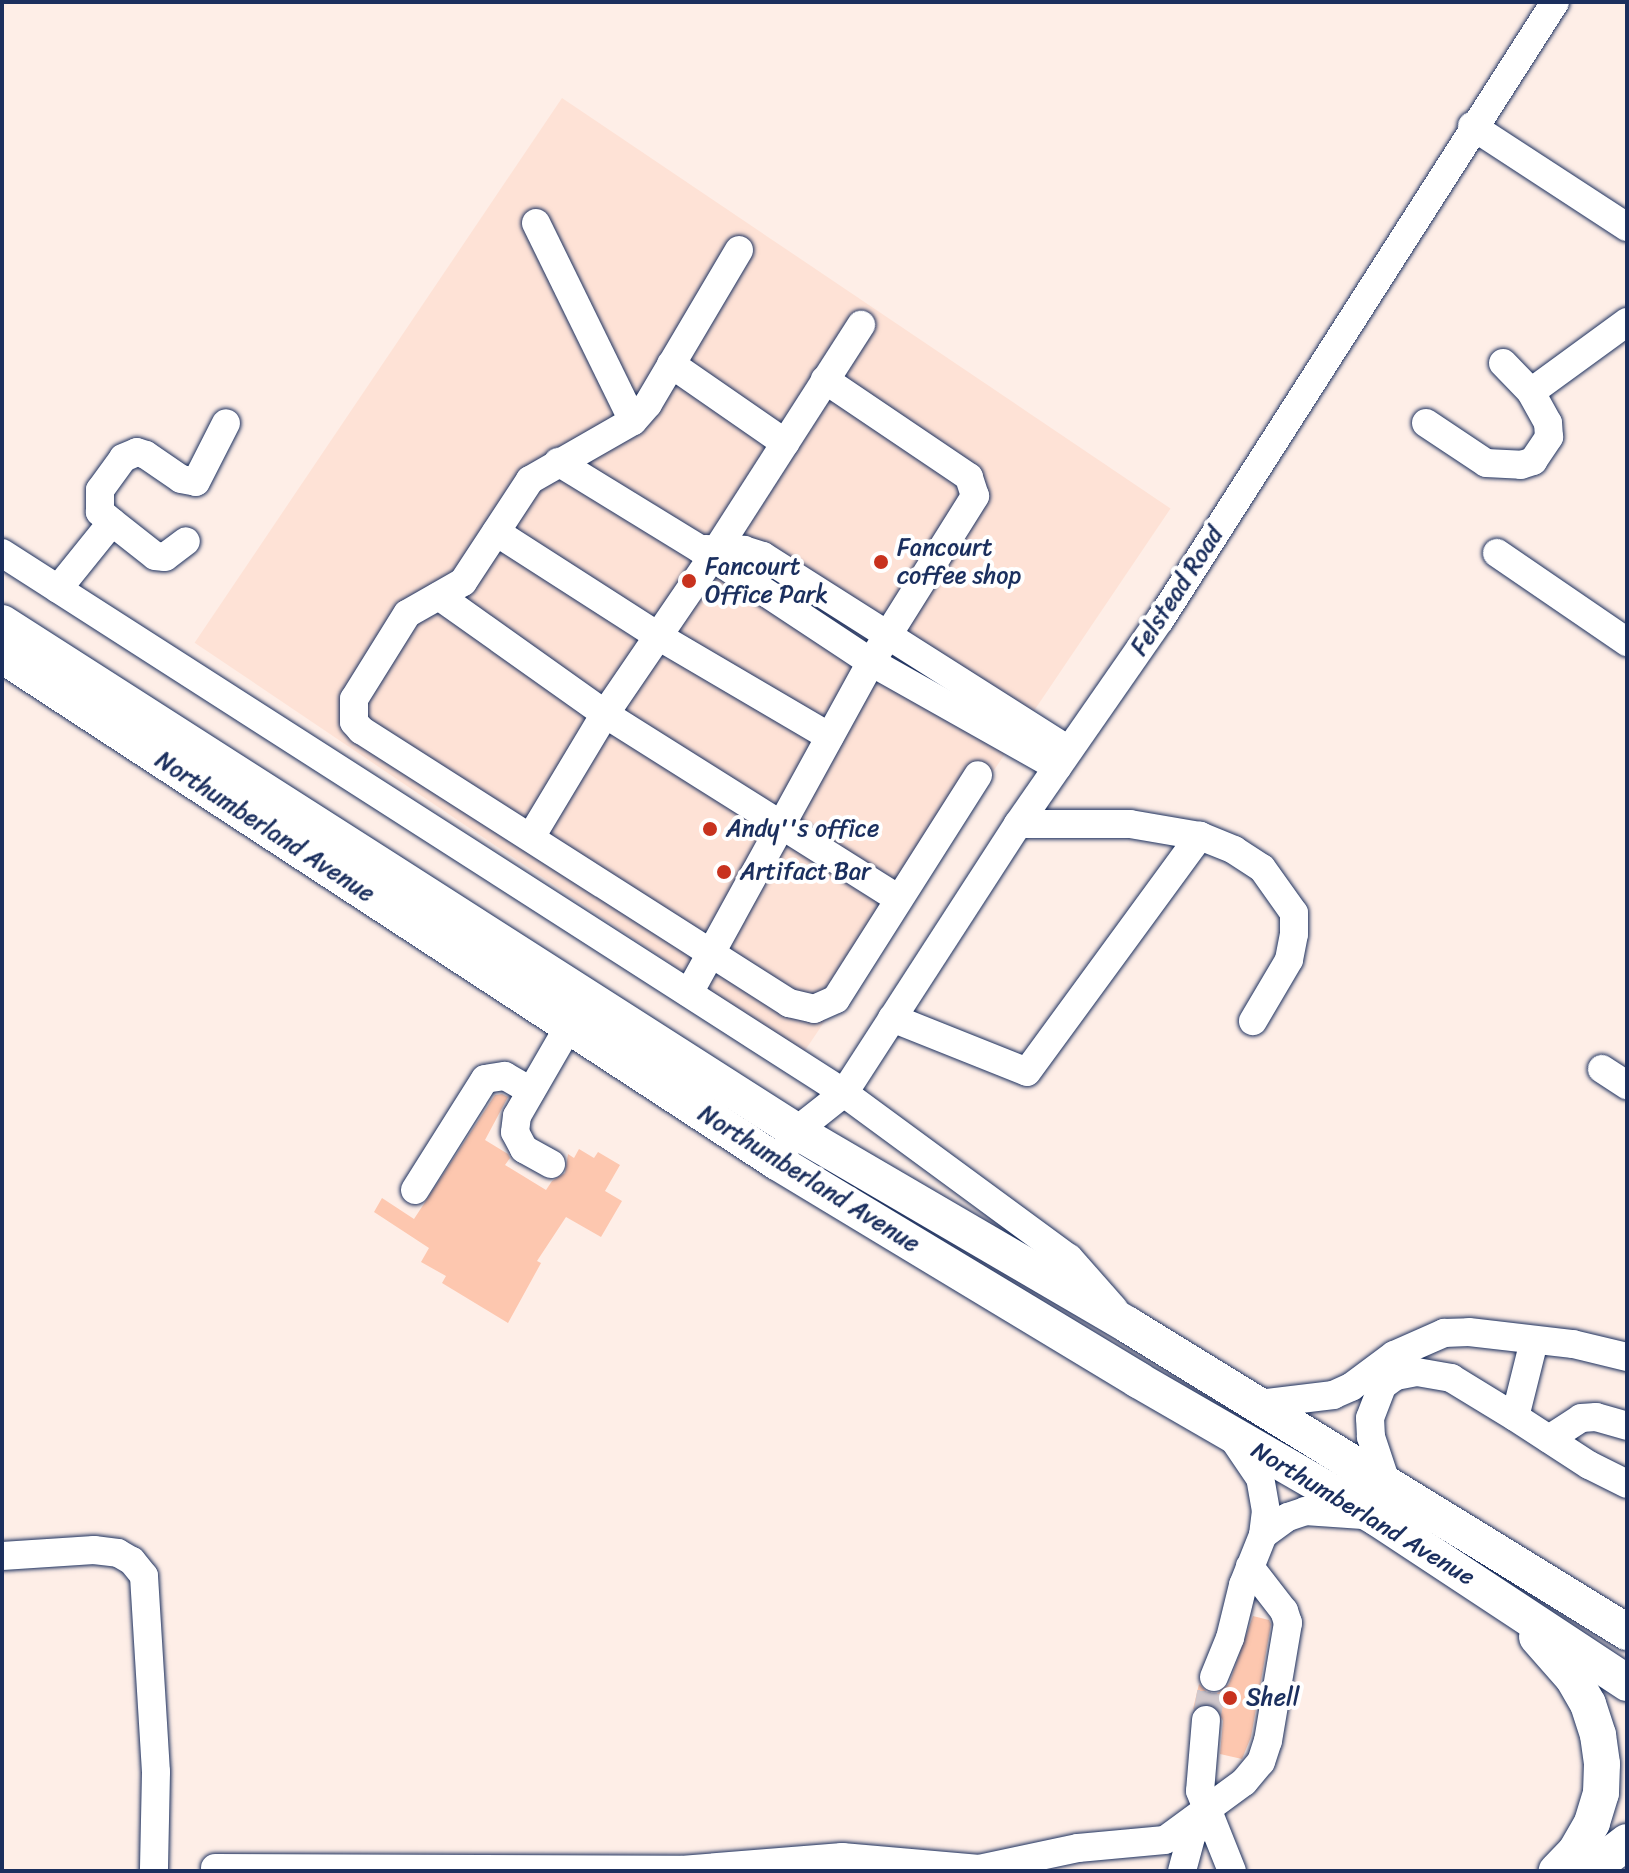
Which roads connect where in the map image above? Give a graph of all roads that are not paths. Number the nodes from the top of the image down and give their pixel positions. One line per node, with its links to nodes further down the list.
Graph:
1 (1555, 2): 2 (street, Felstead Road)
2 (1472, 126): 4 (street); 35 (street, Felstead Road)
3 (536, 223): 12 (street)
4 (1627, 227)
5 (739, 250): 9 (street)
6 (1627, 322): 11 (street)
7 (861, 325): 10 (street)
8 (1503, 363): 11 (street)
9 (671, 364): 12 (street); 15 (street)
10 (825, 380): 15 (street); 28 (street)
11 (1531, 392): 14 (street)
12 (633, 421): 16 (street)
13 (226, 423): 17 (street)
14 (1426, 423)
15 (785, 443): 20 (street)
16 (558, 462): 18 (street); 20 (street)
17 (112, 522): 19 (street); 24 (street)
18 (496, 532): 25 (street); 29 (street)
19 (186, 541)
20 (710, 551): 23 (street); 26 (street); 29 (street)
21 (2, 553): 24 (street)
22 (1497, 553): 30 (street)
23 (811, 586): 26 (street); 28 (street)
24 (58, 589): 43 (street)
25 (439, 596): 33 (street); 40 (street)
26 (795, 611): 32 (street)
27 (2, 623): 51 (main road, Northumberland Avenue)
28 (887, 635): 32 (street); 35 (street)
29 (658, 636): 33 (street); 34 (street)
30 (1627, 642)
31 (2, 655): 46 (main road, Northumberland Avenue)
32 (871, 662): 34 (street); 35 (street)
33 (605, 714): 38 (street); 40 (street)
34 (830, 737): 38 (street)
35 (1063, 758): 37 (street, Felstead Road)
36 (978, 775): 41 (street)
37 (1018, 824): 39 (street); 44 (street, Felstead Road)
38 (778, 825): 41 (street); 42 (street)
39 (1200, 836): 44 (street); 45 (street)
40 (531, 837): 42 (street)
41 (899, 899): 42 (street)
42 (714, 954): 43 (street)
43 (689, 993): 50 (street)
44 (892, 1018): 50 (street, Felstead Road)
45 (1253, 1021)
46 (569, 1026): 49 (street); 52 (main road, Northumberland Avenue)
47 (1602, 1069): 48 (street)
48 (1627, 1085)
49 (531, 1091): 53 (street); 54 (street)
50 (844, 1093): 51 (street, Felstead Road); 55 (street)
51 (796, 1131): 52 (street, Felstead Road); 55 (main road, Northumberland Avenue)
52 (777, 1162): 61 (main road, Northumberland Avenue)
53 (551, 1164)
54 (415, 1190)
55 (1128, 1325): 58 (main road, Northumberland Avenue)
56 (1534, 1341): 57 (street); 58 (street); 59 (street)
57 (1627, 1357)
58 (1259, 1404): 64 (main road, Northumberland Avenue)
59 (1515, 1417): 62 (street); 64 (street)
60 (1627, 1426): 62 (street)
61 (1229, 1433): 64 (main road, Northumberland Avenue); 65 (street)
62 (1549, 1439): 63 (street)
63 (1627, 1484)
64 (1382, 1501): 65 (street); 68 (main road, Northumberland Avenue); 69 (main road, Northumberland Avenue)
65 (1263, 1535): 67 (street)
66 (2, 1556): 76 (street)
67 (1250, 1567): 70 (street); 73 (street)
68 (1505, 1601): 71 (main road, Northumberland Avenue); 79 (main road)
69 (1627, 1632)
70 (1214, 1677)
71 (1627, 1683)
72 (1206, 1720): 73 (street)
73 (1206, 1810): 75 (street); 77 (street); 78 (street)
74 (1627, 1842): 80 (main road)
75 (215, 1868)
76 (154, 1871)
77 (1182, 1871)
78 (1232, 1871)
79 (1557, 1871)
80 (1589, 1871)

